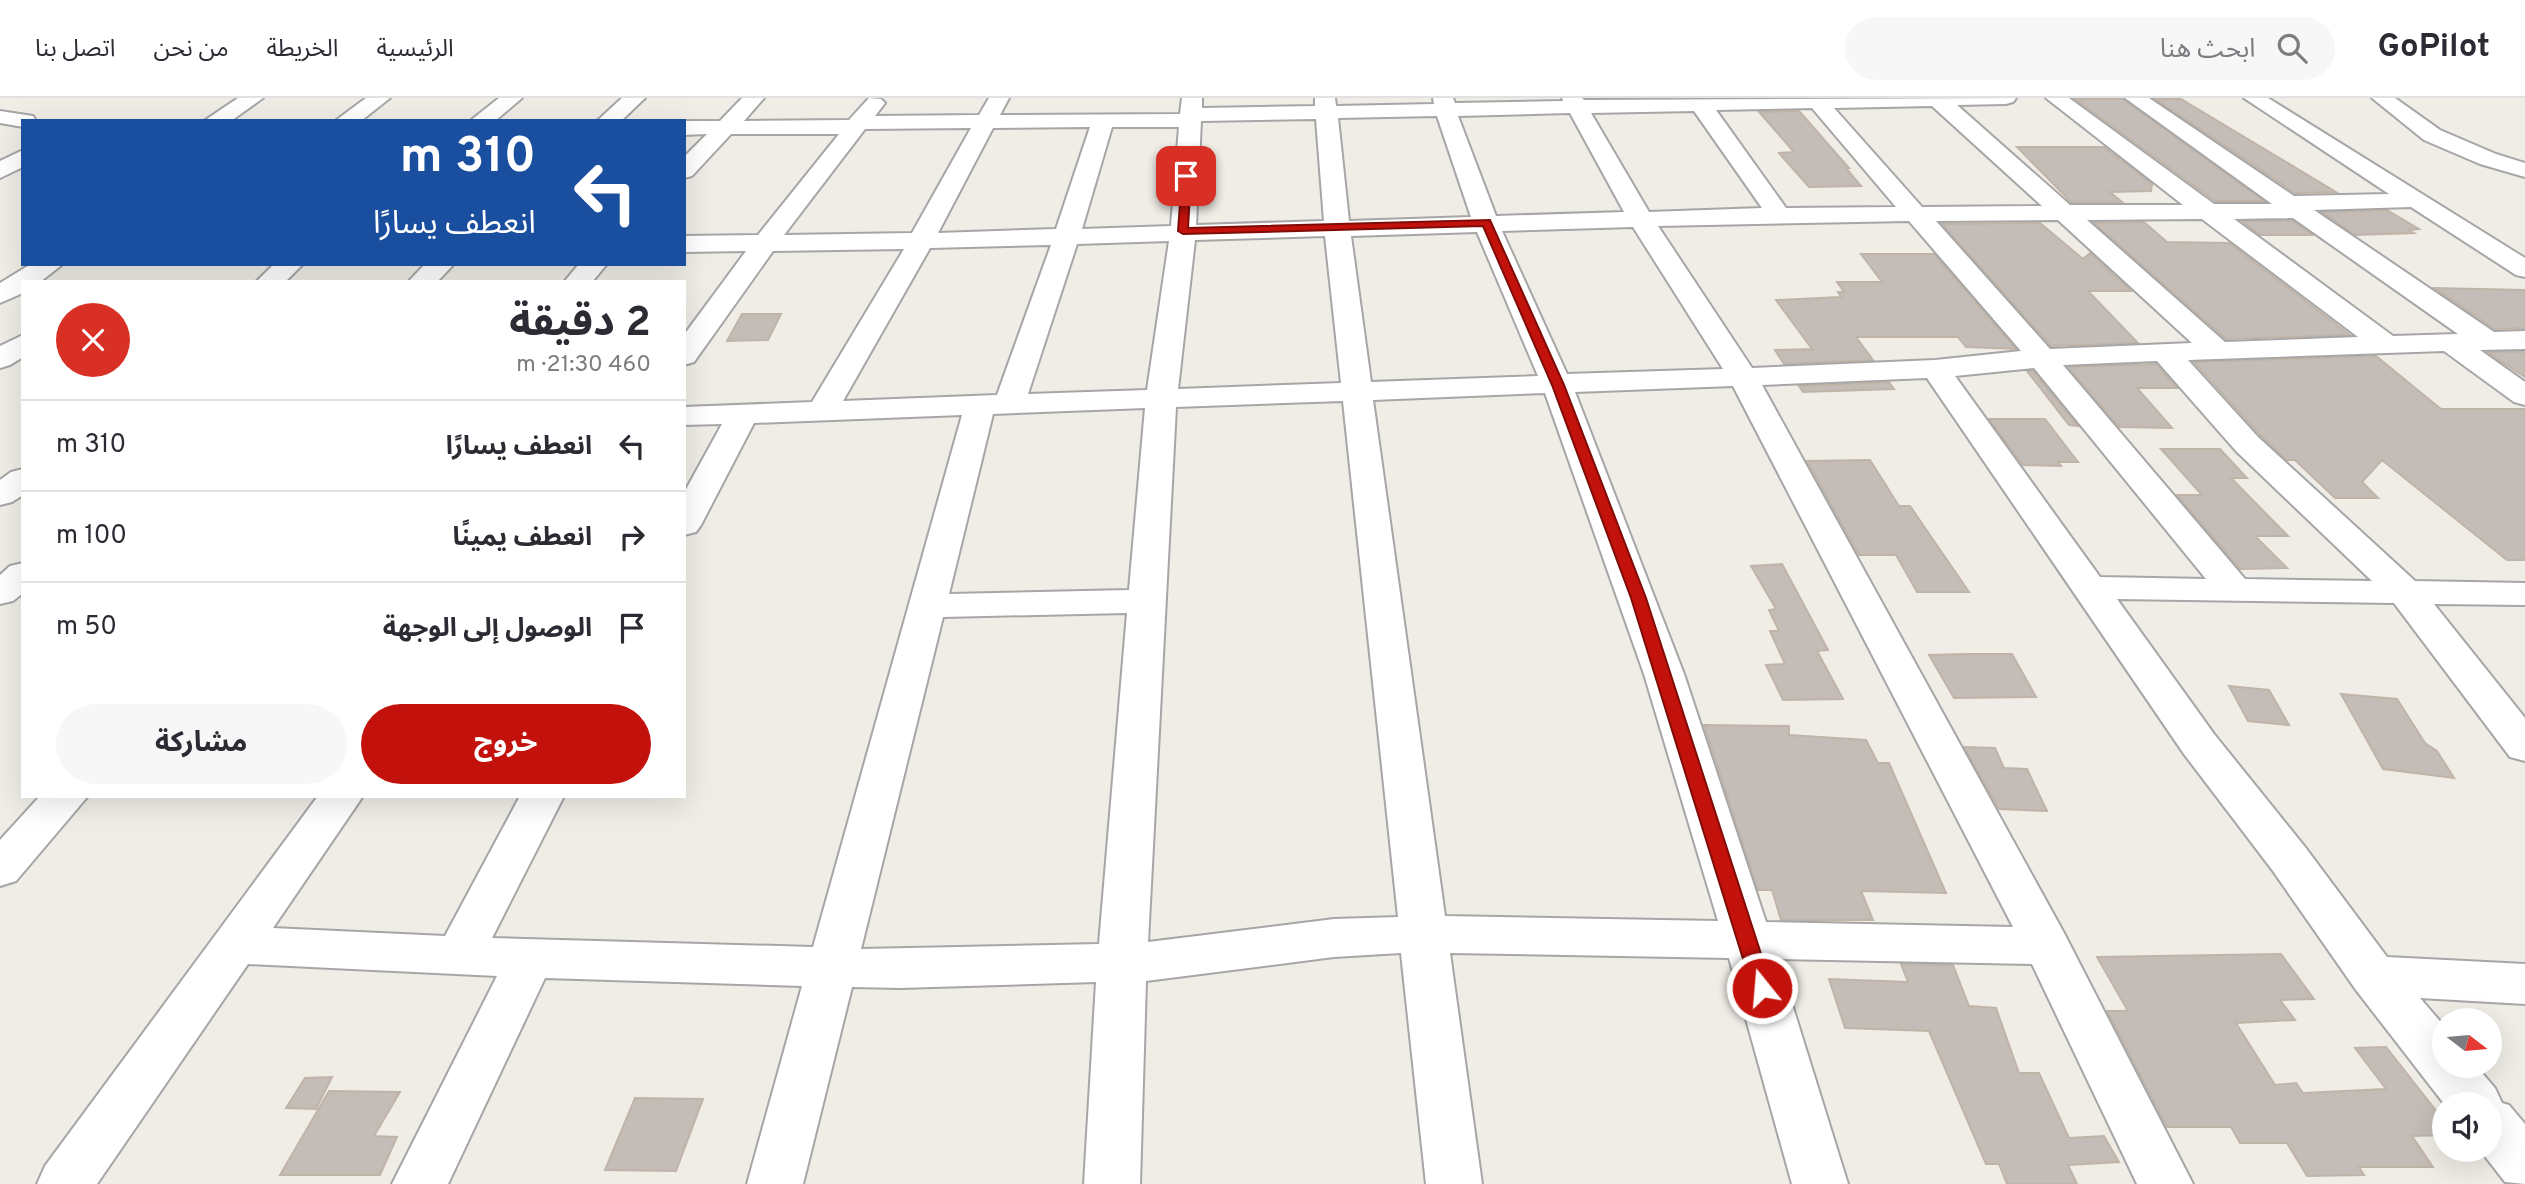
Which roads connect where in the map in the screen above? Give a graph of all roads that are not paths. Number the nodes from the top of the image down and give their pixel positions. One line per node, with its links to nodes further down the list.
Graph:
1 (253, 98): 21 (street)
2 (380, 98): 22 (street)
3 (512, 98): 23 (street)
4 (635, 98): 24 (street)
5 (754, 98): 30 (street)
6 (877, 98): 28 (street)
7 (999, 98): 27 (street)
8 (2006, 98): 14 (street)
9 (2056, 98): 38 (street)
10 (2135, 98): 36 (street)
11 (2254, 98): 35 (street)
12 (2382, 98): 33 (street)
13 (1815, 99): 14 (street); 15 (street); 39 (street)
14 (1938, 100): 37 (street)
15 (1698, 101): 16 (street); 40 (street)
16 (1574, 102): 17 (street); 41 (street)
17 (1444, 103): 18 (street); 42 (street)
18 (1325, 105): 19 (street); 43 (street)
19 (1191, 111): 26 (street); 44 (street)
20 (0, 117): 25 (street)
21 (218, 119)
22 (349, 119)
23 (484, 119)
24 (610, 119)
25 (21, 120)
26 (1103, 121): 27 (street); 45 (street)
27 (985, 122): 28 (street); 46 (street)
28 (857, 125): 30 (street); 47 (street)
29 (686, 128): 30 (street)
30 (727, 128): 32 (street)
31 (21, 159): 34 (street)
32 (686, 169)
33 (2525, 170)
34 (0, 171)
35 (2414, 200): 36 (street); 53 (street)
36 (2291, 207): 38 (street); 61 (street)
37 (2060, 211): 38 (street); 39 (street); 65 (street)
38 (2207, 211): 64 (street)
39 (1916, 213): 40 (street); 68 (street)
40 (1779, 215): 41 (street)
41 (1640, 218): 42 (street); 71 (street)
42 (1486, 223): 43 (street); 72 (street)
43 (1337, 227): 44 (street); 73 (street)
44 (1183, 231): 45 (street); 75 (street)
45 (1068, 235): 46 (street); 76 (street)
46 (921, 241): 47 (street); 77 (street)
47 (765, 243): 48 (street); 67 (street)
48 (686, 244)
49 (47, 266): 54 (street)
50 (288, 266): 55 (street)
51 (439, 266): 56 (street)
52 (592, 266): 57 (street)
53 (2525, 269)
54 (24, 280)
55 (271, 280)
56 (423, 280)
57 (579, 280)
58 (21, 282): 59 (street)
59 (0, 295)
60 (19, 331): 69 (street)
61 (2487, 341): 62 (street); 63 (street)
62 (2525, 341)
63 (2450, 342): 64 (street); 74 (street)
64 (2385, 344): 65 (street)
65 (2217, 350): 66 (street)
66 (2164, 352): 68 (street); 86 (street)
67 (686, 353)
68 (2042, 358): 70 (street); 85 (street)
69 (0, 359)
70 (1935, 369): 71 (street); 84 (street)
71 (1743, 377): 72 (street); 99 (street)
72 (1558, 385): 73 (street); 97 (street)
73 (1357, 392): 75 (street); 96 (street)
74 (2525, 396)
75 (1161, 400): 76 (street); 89 (street)
76 (995, 405): 77 (street); 90 (street)
77 (822, 411): 78 (street)
78 (743, 414): 79 (street); 82 (street)
79 (686, 416)
80 (21, 480): 81 (street)
81 (0, 495)
82 (686, 522)
83 (21, 577): 87 (street)
84 (2088, 588): 85 (street); 104 (street)
85 (2235, 590): 86 (street)
86 (2404, 591): 88 (street); 91 (street)
87 (0, 593)
88 (2525, 594)
89 (1147, 601): 90 (street); 102 (street)
90 (927, 606): 103 (street)
91 (2525, 747)
92 (64, 798): 95 (street)
93 (340, 798): 98 (street)
94 (541, 798): 100 (street)
95 (0, 869)
96 (1425, 934): 97 (street); 102 (street); 115 (street)
97 (1747, 939): 99 (street); 116 (street)
98 (236, 946): 100 (street); 111 (street)
99 (2047, 946): 117 (street)
100 (459, 956): 101 (street)
101 (530, 959): 103 (street); 112 (street)
102 (1122, 962): 103 (street); 114 (street)
103 (833, 968): 113 (street)
104 (2372, 976): 105 (street); 106 (street)
105 (2525, 984)
106 (2432, 1049)
107 (2455, 1078): 108 (street)
108 (2466, 1092)
109 (2502, 1137): 110 (street)
110 (2525, 1165)
111 (65, 1184)
112 (420, 1184)
113 (775, 1184)
114 (1112, 1184)
115 (1454, 1184)
116 (1820, 1184)
117 (2165, 1184)

